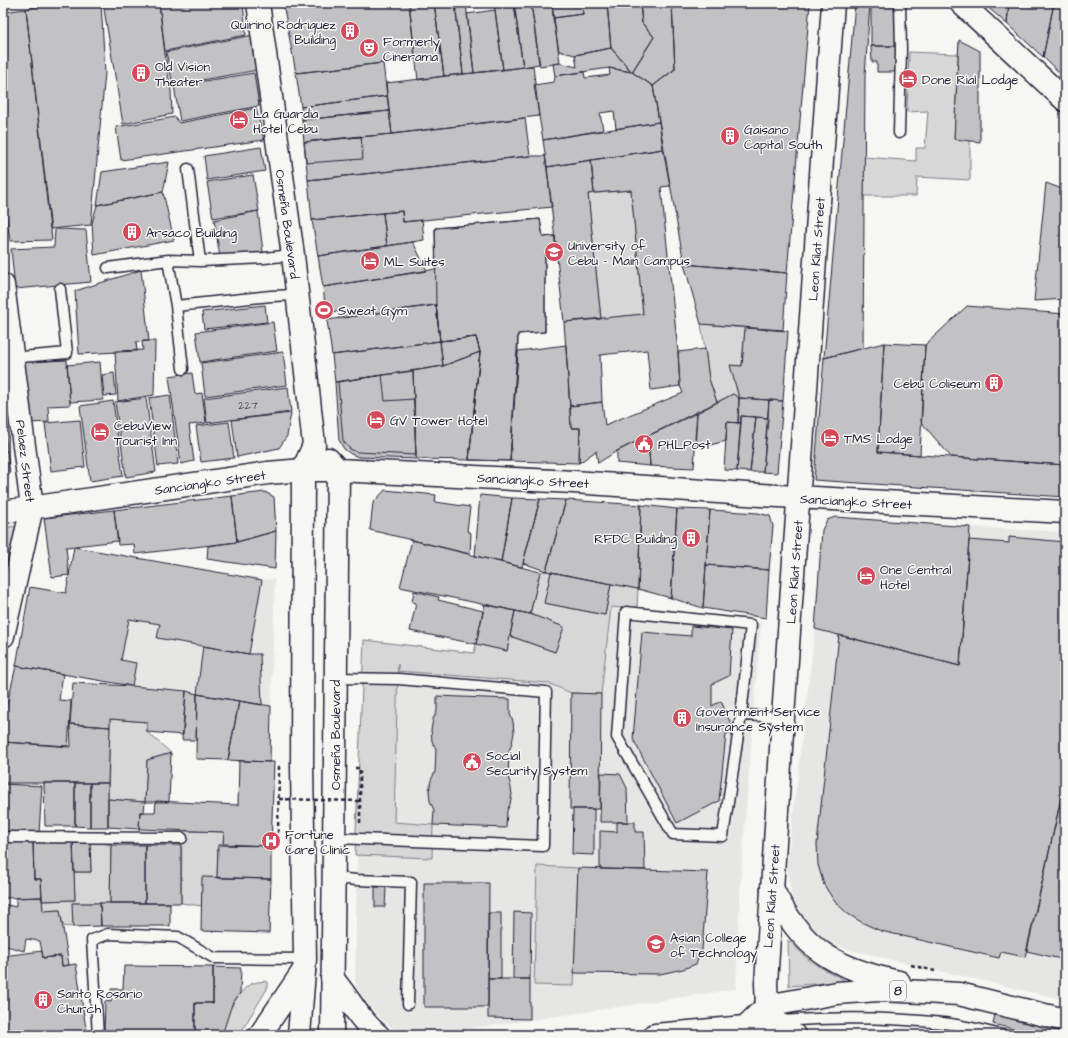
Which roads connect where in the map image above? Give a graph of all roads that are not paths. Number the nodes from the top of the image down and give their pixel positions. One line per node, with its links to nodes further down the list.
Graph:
1 (258, 3): 8 (street, Osmeña Boulevard)
2 (833, 3): 21 (street, Leon Kilat Street)
3 (900, 3): 6 (lane)
4 (962, 3): 5 (street)
5 (1065, 100)
6 (899, 133)
7 (188, 169): 10 (lane)
8 (293, 255): 10 (lane); 14 (street, Osmeña Boulevard)
9 (168, 260): 10 (lane); 11 (lane); 15 (lane)
10 (200, 261)
11 (108, 268)
12 (3, 285): 16 (street, Pelaez Street)
13 (60, 289): 16 (lane)
14 (297, 295): 15 (lane); 18 (street, Osmeña Boulevard)
15 (176, 306): 17 (lane)
16 (8, 358): 22 (street, Pelaez Street)
17 (183, 369)
18 (314, 445): 19 (street); 20 (street)
19 (303, 470): 20 (street, Sanciangko Street); 22 (street, Sanciangko Street); 34 (street)
20 (338, 470): 21 (street, Sanciangko Street); 26 (street, Osmeña Boulevard)
21 (800, 498): 24 (street, Sanciangko Street); 28 (street, Leon Kilat Street)
22 (32, 507): 23 (street, Sanciangko Street); 25 (street, Pelaez Street)
23 (3, 512)
24 (1065, 512)
25 (3, 636)
26 (335, 678): 31 (street, Osmeña Boulevard); 31 (lane)
27 (741, 715): 27 (lane); 28 (lane)
28 (783, 717): 33 (street, Leon Kilat Street)
29 (3, 837): 30 (lane)
30 (182, 838)
31 (335, 838): 32 (street, Osmeña Boulevard)
32 (334, 878): 35 (street, Osmeña Boulevard); 37 (lane)
33 (772, 888): 36 (street); 38 (street, Leon Kilat Street)
34 (304, 964): 41 (lane); 42 (street); 43 (street)
35 (332, 978): 44 (street, Osmeña Boulevard); 45 (street)
36 (959, 994): 38 (street, 8); 39 (street, 8)
37 (408, 1004)
38 (776, 1020): 40 (street); 40 (street, 8); 47 (street); 48 (lane)
39 (1065, 1020)
40 (745, 1027): 46 (street, 8)
41 (98, 1035)
42 (260, 1035)
43 (299, 1035)
44 (332, 1035)
45 (378, 1035)
46 (655, 1035)
47 (794, 1035)
48 (1003, 1035)

